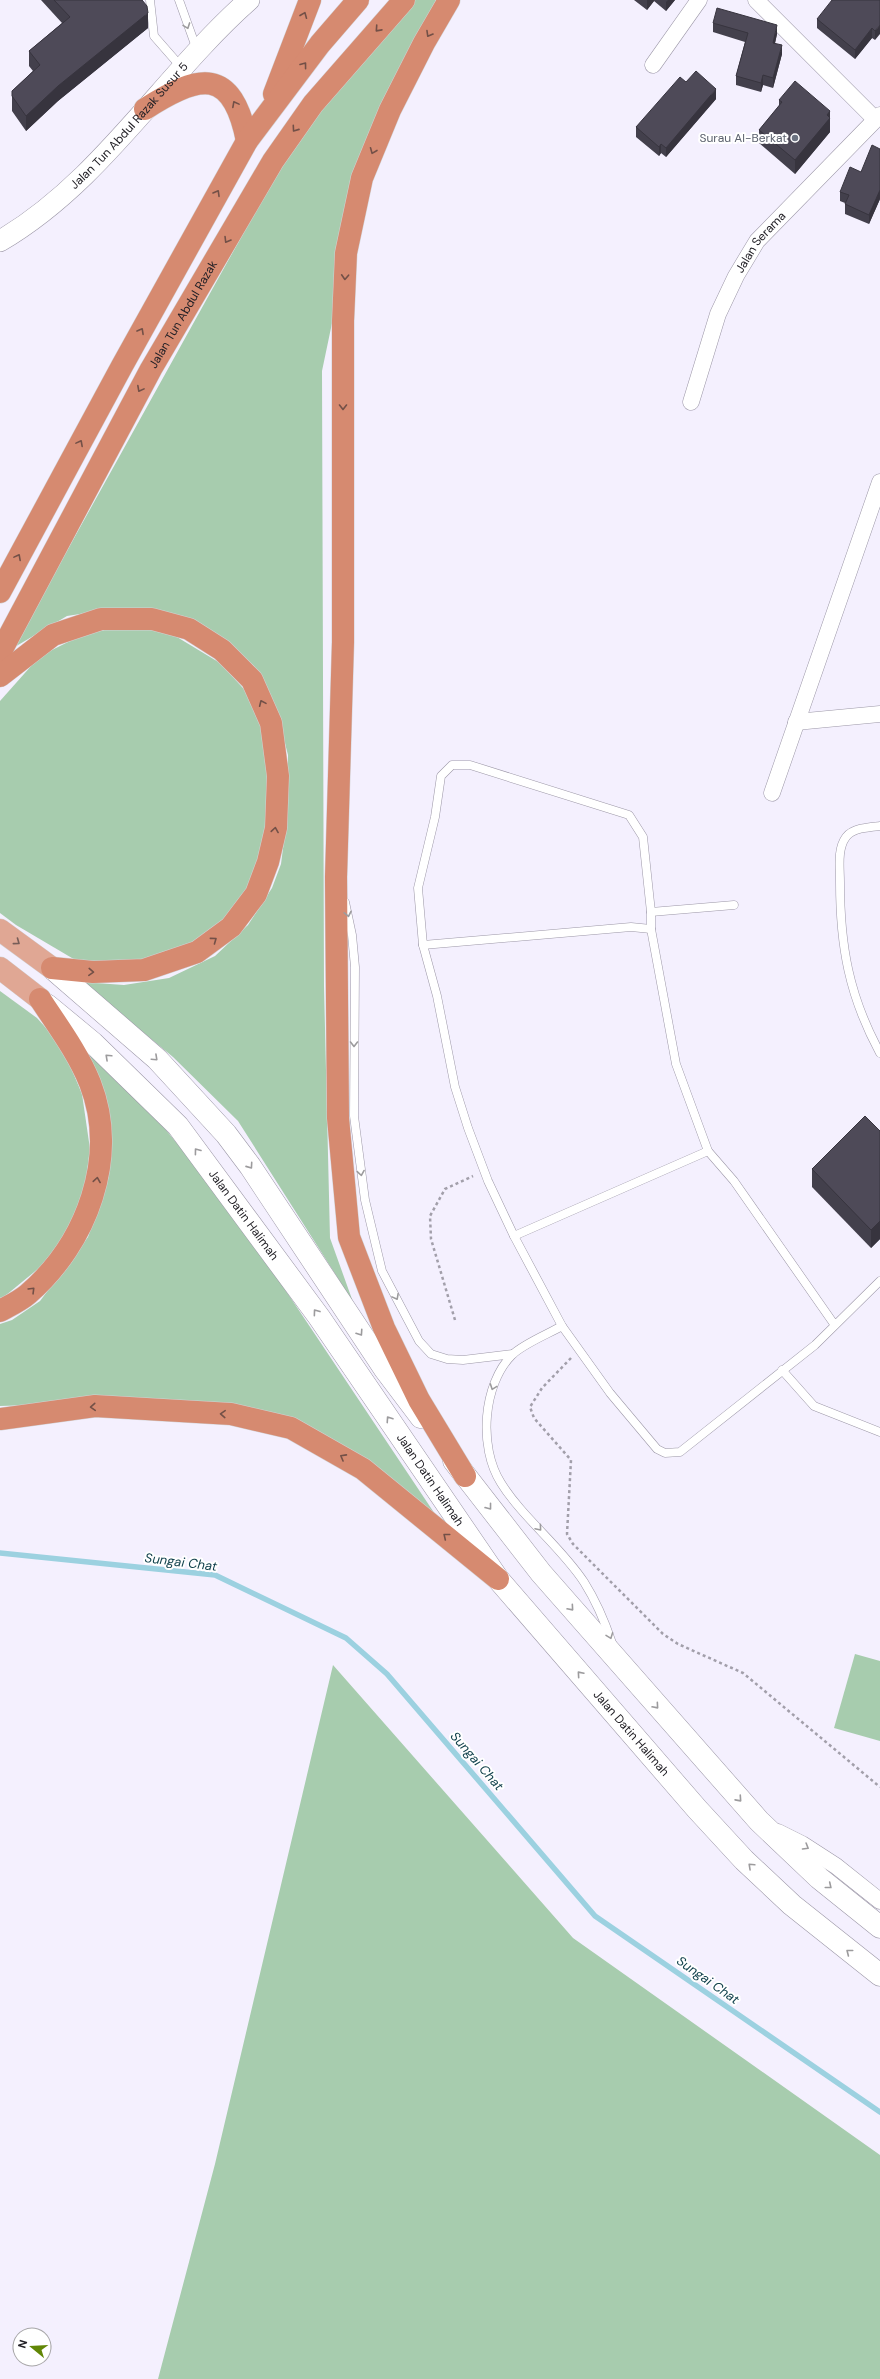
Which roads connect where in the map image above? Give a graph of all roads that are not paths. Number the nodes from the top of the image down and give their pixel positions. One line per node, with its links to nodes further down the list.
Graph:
1 (150, 0): 12 (lane)
2 (179, 0): 10 (lane, one-way to 10)
3 (249, 0): 10 (street, Jalan Tun Abdul Razak Susur 5)
4 (310, 0): 14 (highway, one-way to 4)
5 (358, 0): 14 (highway, one-way to 5)
6 (404, 0): 21 (highway, Jalan Tun Abdul Razak, one-way to 21)
7 (449, 0): 27 (highway, one-way to 27)
8 (699, 0): 11 (street)
9 (756, 0): 15 (street)
10 (197, 50): 12 (street, Jalan Tun Abdul Razak Susur 5)
11 (653, 65)
12 (182, 68): 13 (street, Jalan Tun Abdul Razak Susur 5)
13 (145, 109): 16 (highway, one-way to 13); 17 (street, Jalan Tun Abdul Razak Susur 5)
14 (265, 117): 16 (highway)
15 (878, 117): 18 (street, Jalan Serama)
16 (247, 141): 20 (highway, one-way to 16)
17 (0, 241)
18 (691, 402)
19 (880, 482): 24 (street)
20 (0, 592)
21 (0, 653)
22 (0, 676): 34 (highway, one-way to 22)
23 (880, 714): 24 (street)
24 (796, 722): 25 (street)
25 (772, 793)
26 (880, 826): 36 (lane)
27 (336, 877): 43 (lane, one-way to 43); 47 (highway)
28 (734, 905): 29 (lane)
29 (651, 912): 30 (lane); 32 (lane)
30 (650, 929): 32 (lane); 37 (lane)
31 (0, 930): 34 (main road, one-way to 34)
32 (423, 945): 38 (lane)
33 (0, 968): 35 (main road, Jalan Datin Halimah)
34 (52, 968): 47 (main road, one-way to 47)
35 (40, 999): 40 (highway, one-way to 35); 48 (main road, Jalan Datin Halimah, one-way to 35)
36 (880, 1053)
37 (708, 1151): 38 (lane); 41 (lane)
38 (514, 1236): 42 (lane)
39 (880, 1280): 41 (lane)
40 (0, 1311)
41 (834, 1324): 44 (lane)
42 (562, 1326): 43 (lane); 44 (lane)
43 (513, 1354): 49 (lane, one-way to 49)
44 (782, 1370): 46 (lane)
45 (0, 1419): 48 (highway, one-way to 45)
46 (880, 1432)
47 (465, 1476): 49 (main road, one-way to 49)
48 (498, 1579): 53 (main road, Jalan Datin Halimah, one-way to 48)
49 (621, 1666): 50 (main road, one-way to 50)
50 (759, 1821): 51 (street, one-way to 51); 52 (main road, one-way to 52)
51 (880, 1902)
52 (880, 1926)
53 (880, 1975)

